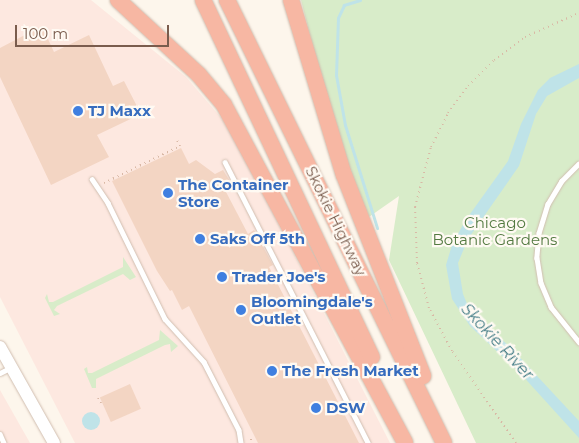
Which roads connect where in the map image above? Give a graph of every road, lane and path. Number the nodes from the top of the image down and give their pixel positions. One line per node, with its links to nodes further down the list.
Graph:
1 (118, 0): 4 (highway)
2 (203, 0): 25 (highway, Skokie Highway)
3 (227, 0): 26 (highway, Skokie Highway)
4 (128, 5): 24 (highway)
5 (294, 5): 27 (highway)
6 (579, 13): 28 (path)
7 (177, 140): 11 (path)
8 (225, 162): 23 (lane)
9 (579, 164): 12 (lane)
10 (92, 179): 21 (lane)
11 (104, 183)
12 (579, 342)
13 (0, 347): 14 (main road)
14 (5, 370): 20 (main road)
15 (98, 398): 16 (path)
16 (102, 405)
17 (0, 434): 19 (lane)
18 (251, 439): 22 (path)
19 (4, 443)
20 (54, 443)
21 (241, 443)
22 (251, 443)
23 (368, 443)
24 (405, 443)
25 (412, 443)
26 (444, 443)
27 (449, 443)
28 (516, 443)

